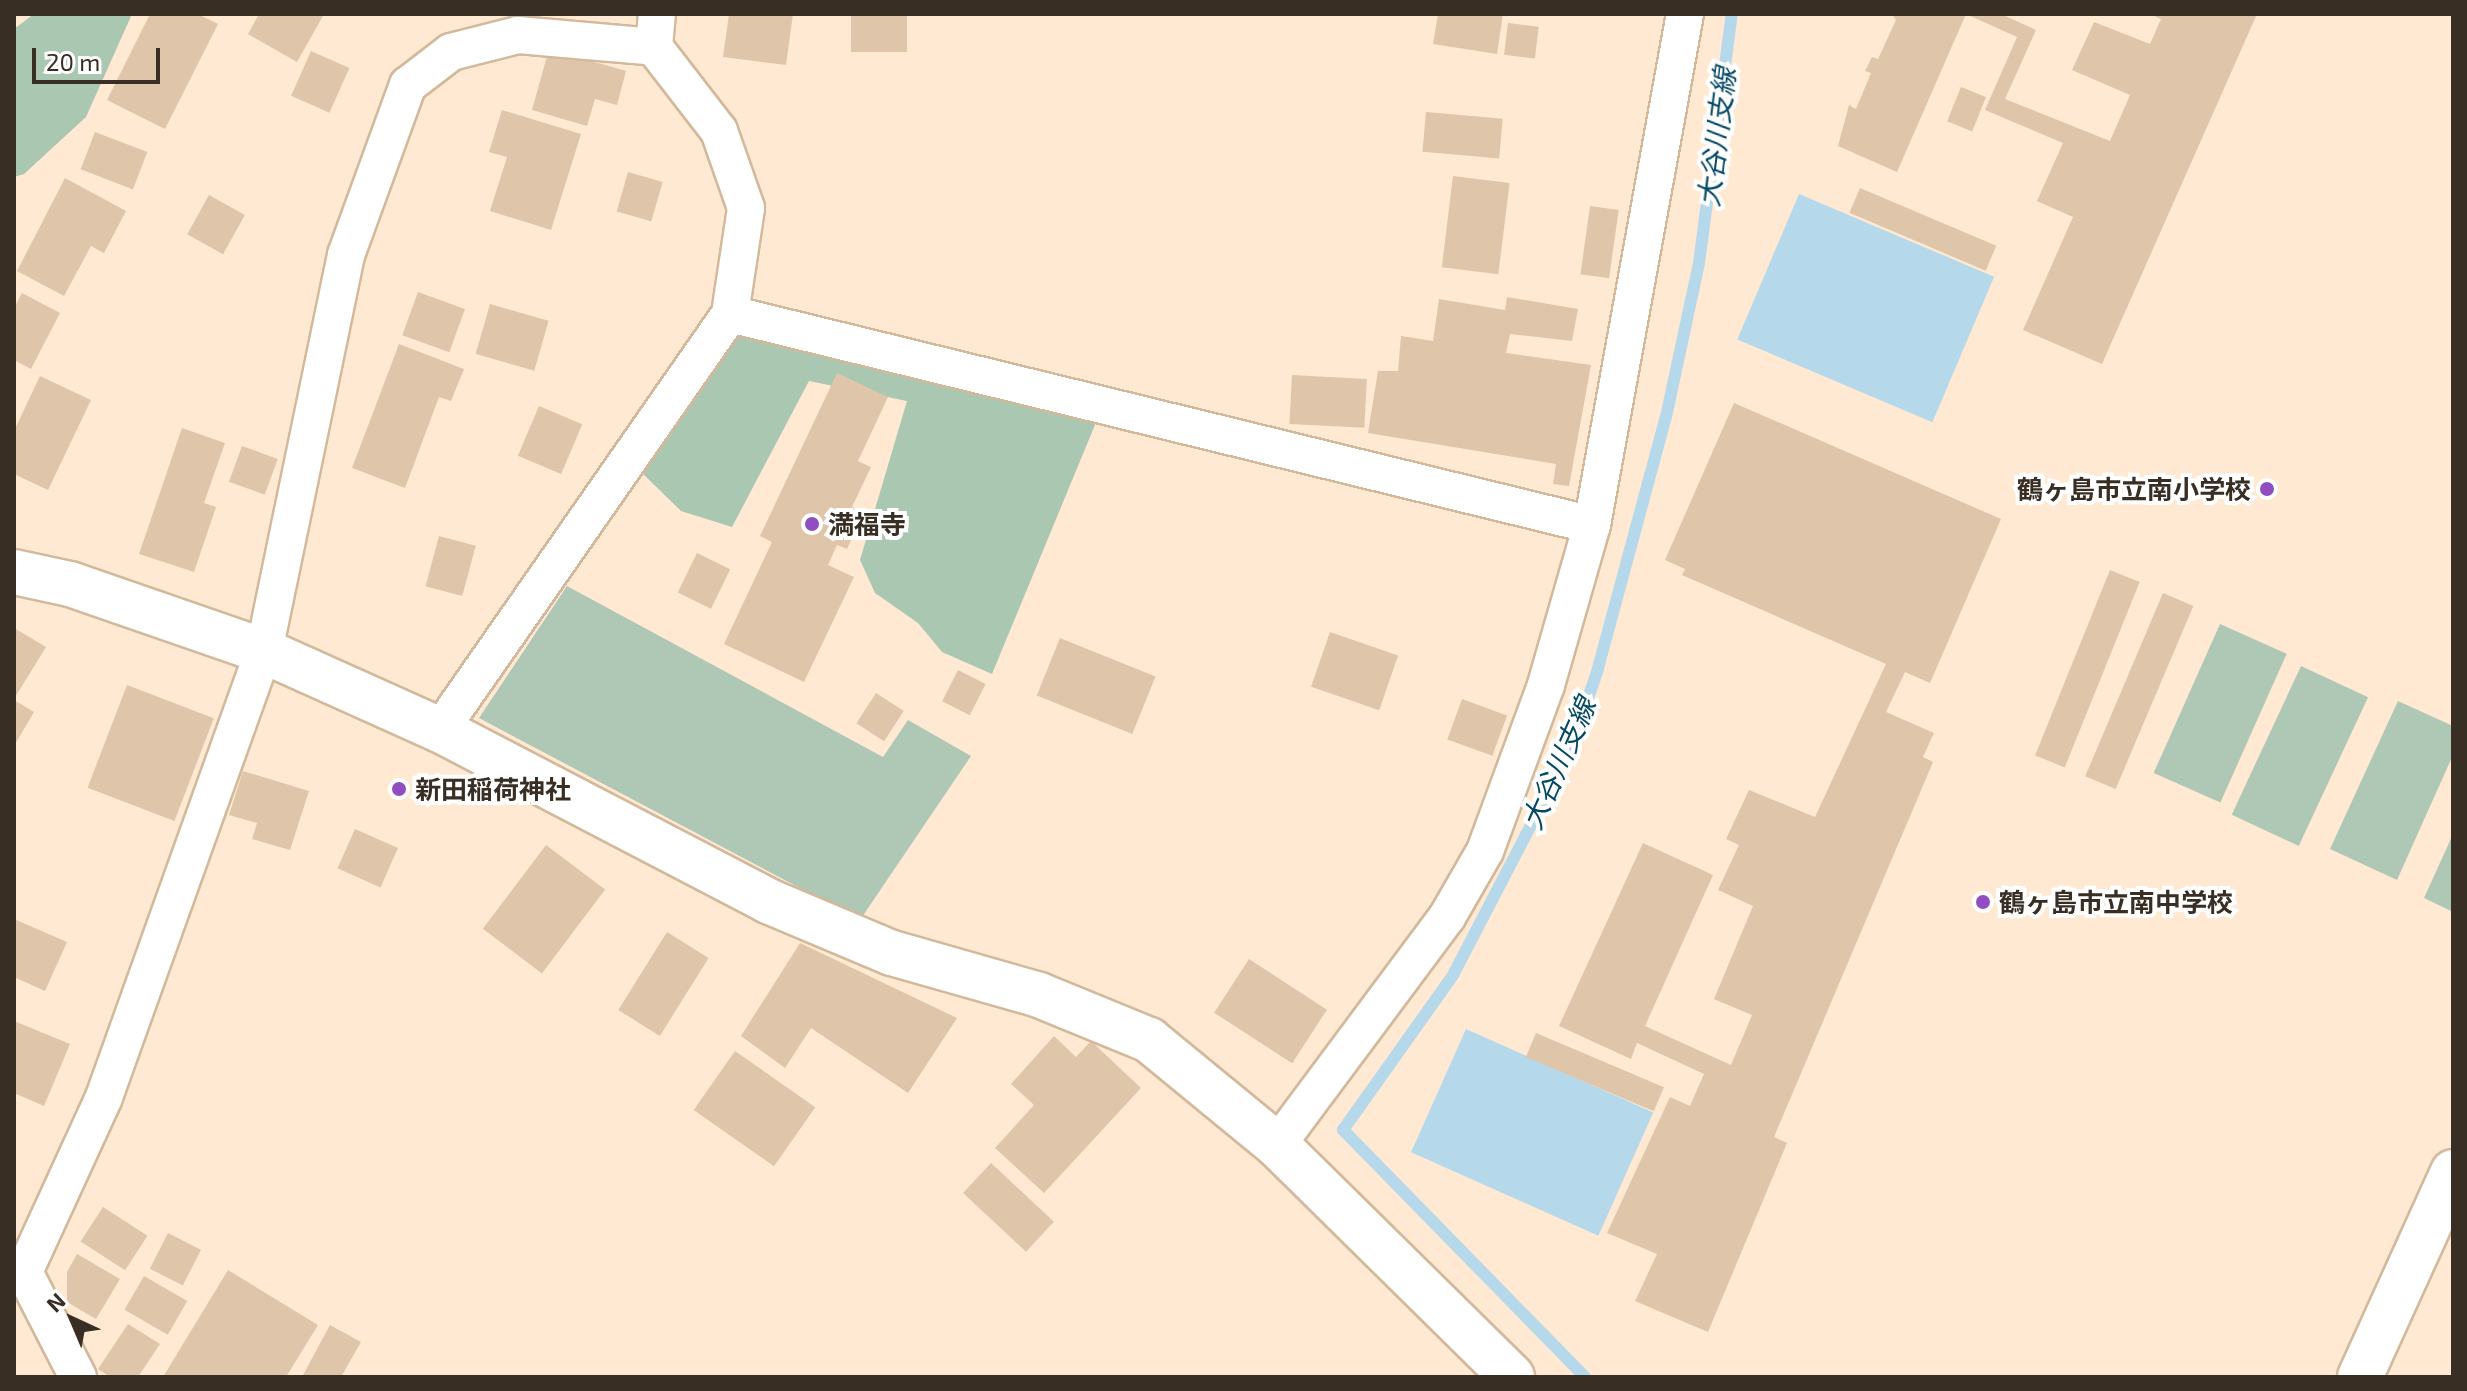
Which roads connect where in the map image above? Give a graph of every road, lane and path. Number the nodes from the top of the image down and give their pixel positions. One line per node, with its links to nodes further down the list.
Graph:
1 (1685, 14): 4 (street)
2 (655, 31): 3 (street); 6 (street)
3 (730, 314): 4 (street); 7 (street)
4 (1592, 525): 8 (street)
5 (14, 572): 6 (street)
6 (264, 651): 7 (street); 10 (street)
7 (440, 730): 8 (street)
8 (1277, 1145): 12 (street)
9 (2448, 1196): 13 (street)
10 (19, 1274): 11 (street)
11 (78, 1377)
12 (1512, 1377)
13 (2360, 1377)

